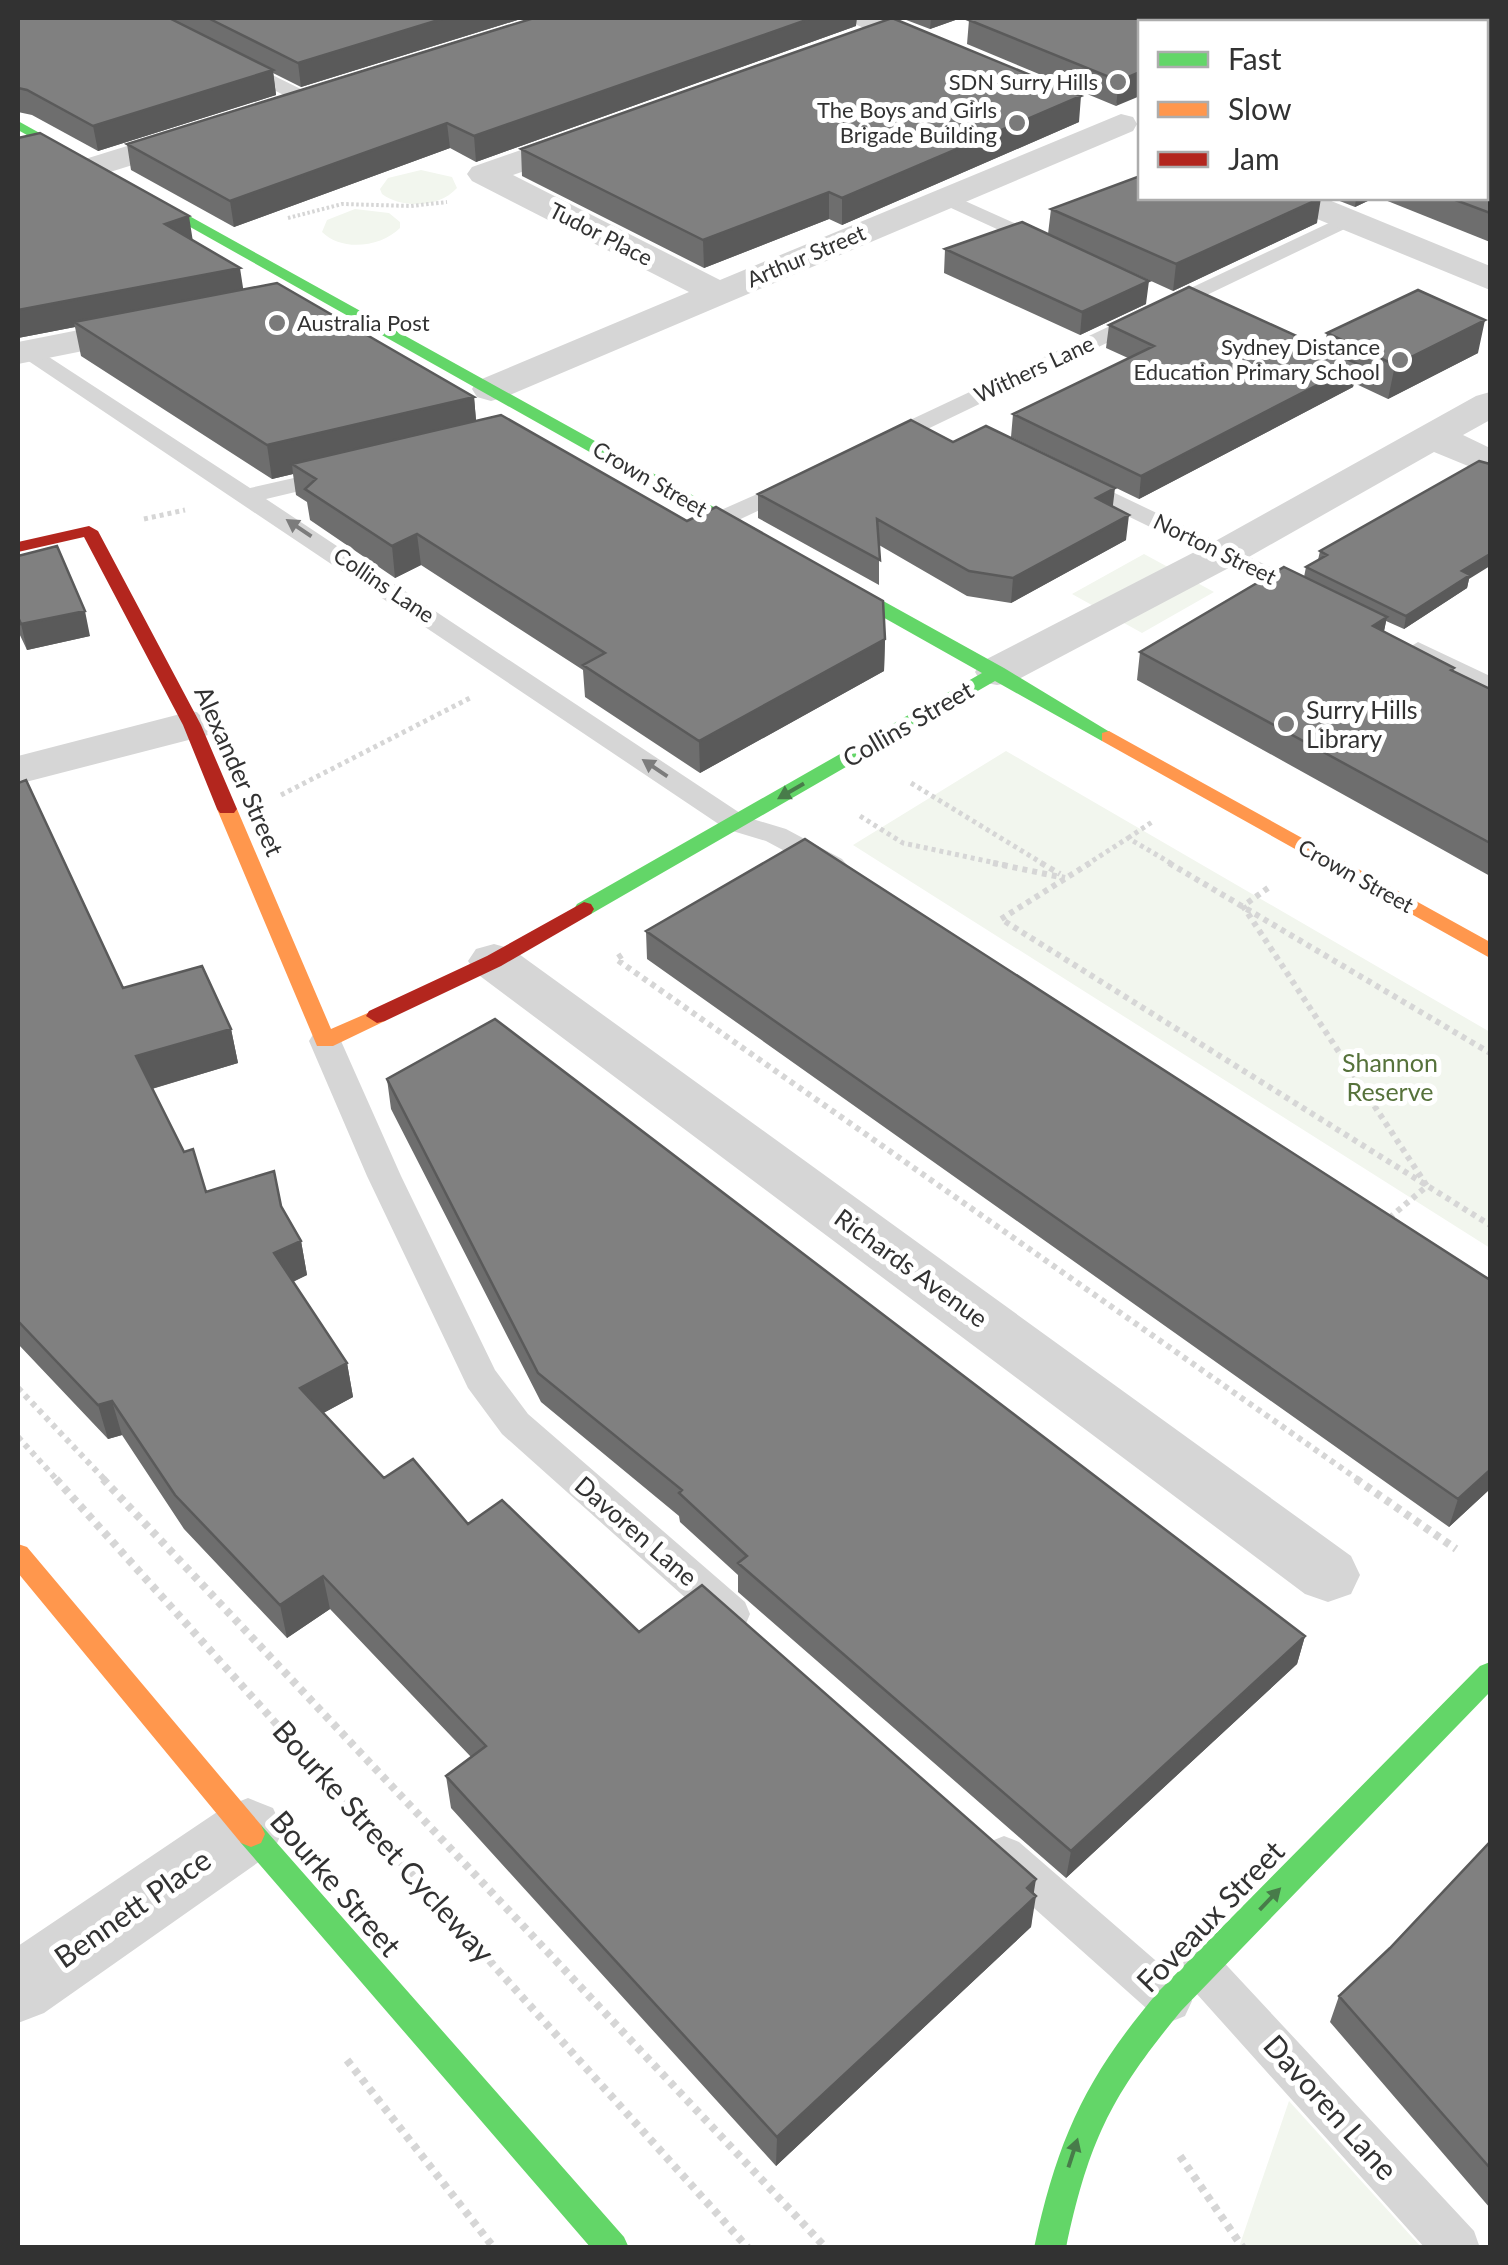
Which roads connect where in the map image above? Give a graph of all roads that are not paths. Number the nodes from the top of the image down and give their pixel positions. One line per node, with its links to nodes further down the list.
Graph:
1 (872, 29): 3 (street)
2 (961, 31): 3 (street)
3 (929, 44): 5 (street)
4 (210, 50): 7 (lane)
5 (977, 65)
6 (344, 88): 7 (street)
7 (308, 100): 9 (street)
8 (1078, 106): 13 (street)
9 (271, 111)
10 (235, 123): 15 (street)
11 (18, 124): 14 (street, Crown Street)
12 (615, 128): 22 (street, Tudor Place)
13 (1131, 128): 16 (street, Arthur Street)
14 (34, 147): 15 (street, Crown Street)
15 (94, 168): 23 (street, Crown Street)
16 (945, 198): 19 (lane); 22 (street, Arthur Street)
17 (1301, 200): 18 (street)
18 (1348, 220): 20 (street); 24 (lane, Withers Lane)
19 (1072, 256)
20 (1490, 279)
21 (1138, 288): 24 (lane)
22 (718, 293): 28 (street, Arthur Street)
23 (320, 294): 25 (street); 28 (street, Crown Street)
24 (1172, 303): 30 (lane, Withers Lane)
25 (265, 305)
26 (192, 319): 27 (street)
27 (23, 352): 40 (lane, Collins Lane)
28 (491, 390): 31 (street, Crown Street)
29 (1490, 404): 34 (street, Collins Street)
30 (938, 414): 33 (lane); 35 (lane, Withers Lane)
31 (547, 420): 32 (lane); 41 (street, Crown Street)
32 (513, 432)
33 (974, 432)
34 (1434, 437): 36 (street); 43 (street, Collins Street)
35 (853, 456)
36 (1490, 463)
37 (361, 469): 40 (lane)
38 (819, 472): 41 (lane)
39 (1064, 475): 43 (lane, Norton Street)
40 (250, 495): 50 (lane, Collins Lane, one-way to 40)
41 (722, 520): 46 (street, Crown Street)
42 (18, 547): 48 (street, Alexander Street)
43 (1225, 553): 44 (lane, Norton Street); 46 (street, Collins Street)
44 (1331, 606)
45 (1402, 642): 47 (lane)
46 (997, 672): 50 (street, Collins Street, one-way to 50); 52 (street, Crown Street)
47 (1490, 686)
48 (192, 725): 49 (street); 54 (street, Alexander Street)
49 (18, 770)
50 (736, 822): 51 (lane, Collins Lane); 53 (street, Collins Street)
51 (866, 887)
52 (1490, 951)
53 (494, 961): 54 (street, Collins Street); 56 (street, Richards Avenue)
54 (325, 1041): 57 (lane, Davoren Lane)
55 (18, 1555): 59 (street, Bourke Street)
56 (1328, 1575)
57 (757, 1637)
58 (1490, 1674): 61 (street, Foveaux Street, one-way to 58)
59 (248, 1830): 62 (street, Bennett Place); 64 (street, Bourke Street)
60 (980, 1833): 63 (lane)
61 (1202, 1969): 63 (street, Foveaux Street); 66 (lane, Davoren Lane)
62 (18, 1988)
63 (1170, 2001): 65 (street, Foveaux Street, one-way to 63)
64 (613, 2248)
65 (1050, 2248)
66 (1457, 2248)

